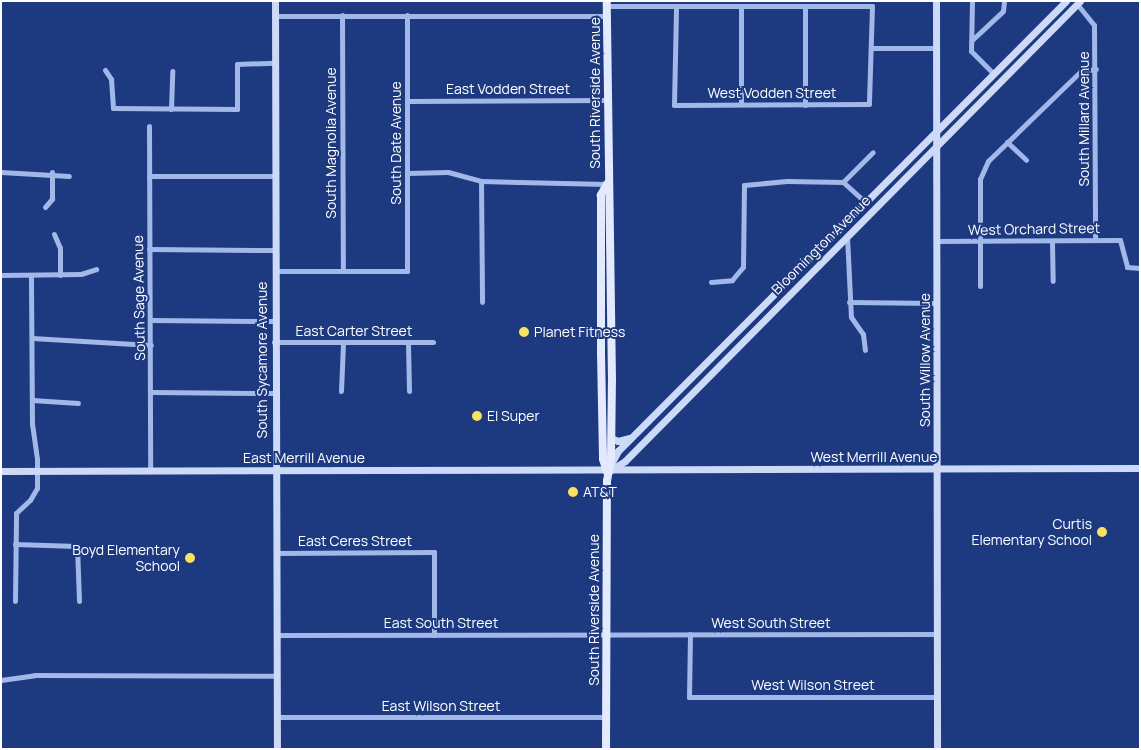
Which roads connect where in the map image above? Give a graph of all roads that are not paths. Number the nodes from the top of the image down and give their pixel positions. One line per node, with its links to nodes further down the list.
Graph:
1 (275, 1): 13 (main road, South Sycamore Avenue)
2 (936, 1): 17 (main road, South Willow Avenue)
3 (972, 1): 15 (street)
4 (1004, 1): 15 (street)
5 (1066, 1): 22 (main road, Bloomington Avenue)
6 (1079, 3): 19 (street, South Millard Avenue); 31 (main road, Bloomington Avenue)
7 (607, 4): 8 (street); 14 (main road, South Riverside Avenue)
8 (676, 6): 9 (street); 25 (street, West Vodden Street)
9 (741, 6): 10 (street); 25 (street)
10 (805, 7): 16 (street); 26 (street)
11 (342, 15): 12 (street); 13 (street); 56 (street, South Magnolia Avenue)
12 (407, 15): 14 (street); 24 (street, South Date Avenue)
13 (275, 16): 18 (main road, South Sycamore Avenue)
14 (607, 16): 23 (main road, South Riverside Avenue)
15 (972, 40): 22 (street)
16 (871, 48): 17 (street); 26 (street, West Vodden Street)
17 (936, 48): 29 (main road, South Willow Avenue)
18 (275, 63): 27 (street); 39 (main road, South Sycamore Avenue)
19 (1096, 69): 30 (street); 47 (street, South Millard Avenue)
20 (105, 70): 27 (street)
21 (172, 72): 27 (street)
22 (993, 73): 29 (main road, Bloomington Avenue)
23 (608, 100): 24 (street, East Vodden Street); 42 (main road, South Riverside Avenue)
24 (408, 101): 36 (street, South Date Avenue)
25 (741, 104): 26 (street, West Vodden Street)
26 (805, 105)
27 (171, 109)
28 (149, 126): 38 (street, South Sage Avenue)
29 (936, 130): 31 (main road, South Willow Avenue); 43 (main road, Bloomington Avenue)
30 (1007, 142): 33 (street); 49 (street)
31 (936, 148): 46 (main road, Bloomington Avenue); 48 (main road, South Willow Avenue)
32 (873, 152): 41 (street)
33 (1026, 160)
34 (1, 172): 35 (street)
35 (52, 172): 37 (street); 44 (street)
36 (408, 173): 40 (street); 56 (street, South Date Avenue)
37 (69, 176)
38 (149, 176): 39 (street); 51 (street, South Sage Avenue)
39 (276, 176): 52 (main road, South Sycamore Avenue)
40 (481, 180): 42 (street); 63 (street)
41 (844, 182): 43 (street); 61 (street)
42 (607, 184): 82 (main road, South Riverside Avenue); 89 (main road, South Riverside Avenue)
43 (865, 202): 81 (main road, Bloomington Avenue)
44 (45, 207)
45 (54, 234): 57 (street)
46 (847, 236): 64 (street); 89 (main road, Bloomington Avenue)
47 (1096, 239): 50 (street, West Orchard Street); 53 (street, West Orchard Street)
48 (938, 241): 49 (street, West Orchard Street); 65 (main road, South Willow Avenue)
49 (980, 241): 50 (street, West Orchard Street); 62 (street)
50 (1052, 242): 60 (street)
51 (149, 249): 52 (street); 66 (street, South Sage Avenue)
52 (275, 250): 55 (main road, South Sycamore Avenue)
53 (1140, 268)
54 (96, 269): 57 (street)
55 (275, 271): 56 (street); 67 (main road, South Sycamore Avenue)
56 (342, 271)
57 (60, 274): 59 (street)
58 (1, 275): 59 (street)
59 (31, 275): 68 (street)
60 (1053, 281)
61 (711, 282)
62 (980, 286)
63 (482, 302)
64 (849, 302): 65 (street); 74 (street)
65 (937, 303): 83 (main road, South Willow Avenue)
66 (150, 320): 67 (street); 73 (street, South Sage Avenue)
67 (274, 321): 69 (main road, South Sycamore Avenue)
68 (32, 338): 73 (street); 79 (street)
69 (274, 342): 71 (street, East Carter Street); 78 (main road, South Sycamore Avenue)
70 (434, 342): 72 (street, East Carter Street)
71 (343, 343): 72 (street, East Carter Street); 75 (street)
72 (408, 343): 76 (street)
73 (151, 346): 77 (street, South Sage Avenue)
74 (866, 350)
75 (341, 391)
76 (409, 391)
77 (151, 392): 78 (street); 85 (street, South Sage Avenue)
78 (275, 392): 86 (main road, South Sycamore Avenue)
79 (32, 400): 80 (street); 88 (street)
80 (78, 403)
81 (632, 437): 82 (main road); 89 (main road, Bloomington Avenue)
82 (611, 438): 89 (main road, South Riverside Avenue)
83 (937, 468): 84 (main road, West Merrill Avenue); 89 (main road, West Merrill Avenue); 96 (main road, South Willow Avenue)
84 (1140, 468)
85 (150, 470): 86 (main road, East Merrill Avenue); 88 (main road, East Merrill Avenue)
86 (275, 470): 89 (main road, East Merrill Avenue); 91 (main road, South Sycamore Avenue)
87 (1, 471): 88 (main road, East Merrill Avenue)
88 (37, 472): 90 (street)
89 (607, 472): 94 (main road, South Riverside Avenue)
90 (15, 544): 92 (street); 93 (street)
91 (276, 553): 97 (main road, South Sycamore Avenue); 98 (street, East Ceres Street)
92 (15, 601)
93 (79, 601)
94 (605, 633): 95 (street, West South Street); 98 (street, East South Street); 102 (main road, South Riverside Avenue)
95 (690, 634): 96 (street, West South Street); 101 (street, West Wilson Street)
96 (936, 634): 101 (main road, South Willow Avenue)
97 (276, 635): 98 (street, East South Street); 99 (main road, South Sycamore Avenue)
98 (434, 635)
99 (277, 676): 100 (street); 103 (main road, South Sycamore Avenue)
100 (1, 680)
101 (936, 697): 106 (main road, South Willow Avenue)
102 (605, 716): 103 (street, East Wilson Street); 105 (main road, South Riverside Avenue)
103 (277, 717): 104 (main road, South Sycamore Avenue)
104 (277, 749)
105 (606, 749)
106 (937, 749)

